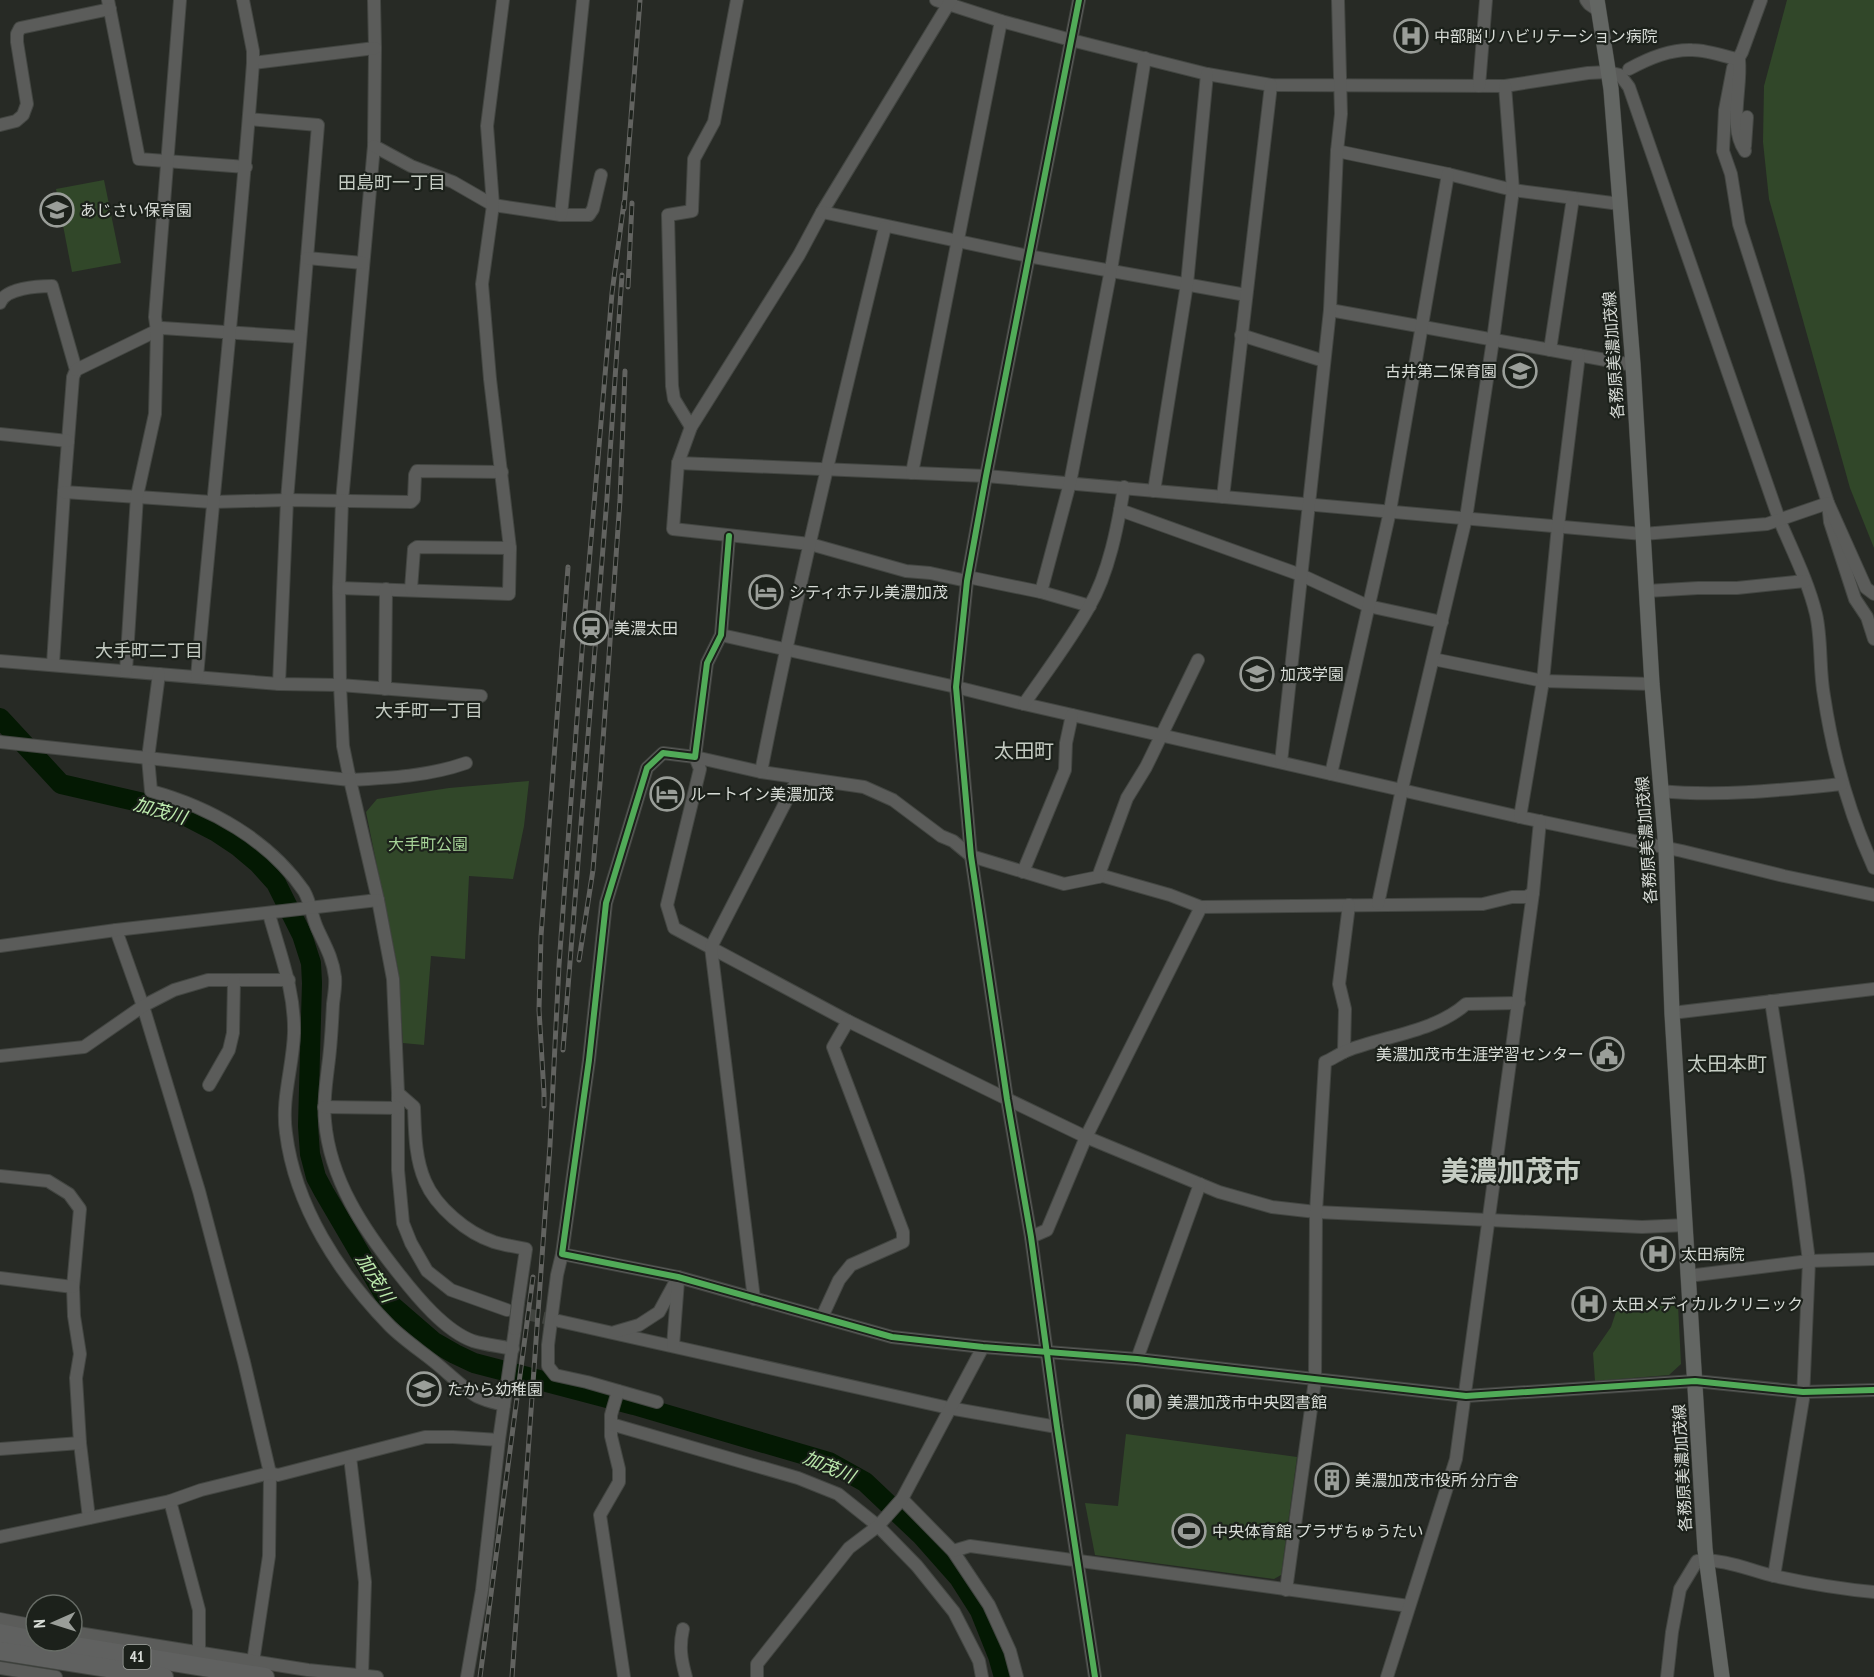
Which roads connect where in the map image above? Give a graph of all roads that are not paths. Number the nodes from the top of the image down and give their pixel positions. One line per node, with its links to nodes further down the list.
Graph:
1 (180, 0): 33 (street)
2 (243, 0): 20 (street)
3 (374, 0): 17 (street)
4 (503, 0): 40 (street)
5 (583, 0): 42 (street)
6 (737, 0): 64 (street)
7 (1079, 0): 16 (street)
8 (1338, 0): 25 (street)
9 (1486, 0): 26 (street)
10 (1586, 0): 14 (street)
11 (1761, 0): 19 (street)
12 (945, 2): 15 (street); 41 (street)
13 (109, 5): 30 (street); 33 (street)
14 (1598, 5): 22 (main road, 各務原美濃加茂線)
15 (1001, 21): 16 (street); 44 (street)
16 (1071, 40): 18 (street); 45 (street)
17 (375, 48): 20 (street); 31 (street)
18 (1145, 58): 23 (street); 48 (street)
19 (1739, 60): 21 (street); 28 (street); 81 (street)
20 (253, 63): 29 (street)
21 (1629, 69)
22 (1608, 72): 27 (street); 39 (main road, 各務原美濃加茂線); 86 (street)
23 (1207, 74): 24 (street); 49 (street)
24 (1271, 86): 25 (street); 50 (street)
25 (1341, 86): 26 (street); 32 (street)
26 (1479, 86): 27 (street)
27 (1505, 86): 37 (street)
28 (1747, 117)
29 (249, 119): 34 (street); 46 (street)
30 (0, 125)
31 (374, 146): 40 (street); 47 (street)
32 (1337, 151): 35 (street); 52 (street)
33 (167, 162): 34 (street); 54 (street)
34 (246, 167): 55 (street)
35 (1448, 174): 37 (street); 53 (street)
36 (601, 176): 42 (street)
37 (1514, 190): 38 (street); 58 (street)
38 (1573, 198): 39 (street); 59 (street)
39 (1620, 204): 62 (main road, 各務原美濃加茂線)
40 (493, 205): 42 (street); 69 (street)
41 (822, 212): 43 (street); 64 (street)
42 (561, 215)
43 (885, 227): 44 (street); 68 (street)
44 (958, 241): 45 (street); 70 (street)
45 (1028, 256): 48 (street); 71 (street)
46 (308, 258): 47 (street); 57 (street)
47 (363, 263): 79 (street)
48 (1111, 271): 49 (street); 72 (street)
49 (1187, 284): 50 (street); 74 (street)
50 (1246, 295): 56 (street)
51 (0, 303): 63 (street)
52 (1330, 310): 53 (street); 61 (street)
53 (1420, 327): 58 (street); 84 (street)
54 (157, 331): 55 (street); 63 (street); 76 (street)
55 (231, 333): 57 (street); 80 (street)
56 (1241, 335): 61 (street); 77 (street)
57 (300, 337): 78 (street)
58 (1493, 340): 59 (street); 85 (street)
59 (1550, 350): 60 (street)
60 (1579, 355): 62 (street); 87 (street)
61 (1324, 361): 82 (street)
62 (1633, 365): 88 (main road, 各務原美濃加茂線)
63 (76, 370): 66 (street)
64 (691, 427): 67 (street)
65 (0, 434): 66 (street)
66 (68, 441): 75 (street)
67 (678, 463): 68 (street); 89 (street)
68 (826, 469): 70 (street); 90 (street)
69 (502, 472): 79 (street); 91 (street)
70 (912, 473): 71 (street)
71 (986, 476): 72 (street); 93 (street)
72 (1070, 483): 73 (street); 99 (street)
73 (1124, 487): 74 (street); 83 (street)
74 (1154, 491): 77 (street)
75 (64, 492): 76 (street); 110 (street)
76 (137, 496): 80 (street); 111 (street)
77 (1223, 497): 82 (street)
78 (287, 500): 79 (street); 80 (street); 115 (street)
79 (342, 501): 95 (street)
80 (212, 502): 113 (street)
81 (1828, 503): 86 (street); 100 (street); 105 (street)
82 (1309, 504): 84 (street); 92 (street)
83 (1120, 510): 92 (street); 101 (street)
84 (1390, 511): 85 (street); 102 (street)
85 (1466, 518): 87 (street); 103 (street)
86 (1779, 519): 88 (street); 94 (street)
87 (1558, 526): 88 (street); 114 (street)
88 (1643, 534): 98 (main road, 各務原美濃加茂線)
89 (729, 536): 90 (street); 104 (street)
90 (810, 544): 93 (street); 106 (street)
91 (510, 548): 97 (street); 97 (street)
92 (1301, 575): 102 (street); 127 (street)
93 (968, 579): 99 (street); 118 (street)
94 (1805, 580): 98 (street); 133 (street)
95 (339, 588): 96 (street); 117 (street)
96 (386, 589): 97 (street); 119 (street)
97 (411, 589)
98 (1647, 591): 116 (main road, 各務原美濃加茂線)
99 (1041, 592): 101 (street)
100 (1874, 594)
101 (1090, 606): 121 (street)
102 (1368, 606): 103 (street); 130 (street)
103 (1442, 622): 107 (street)
104 (721, 635): 106 (street); 125 (street)
105 (1874, 639)
106 (786, 650): 118 (street); 129 (street)
107 (1433, 659): 114 (street); 134 (street)
108 (1198, 660): 123 (street)
109 (0, 661): 110 (street)
110 (52, 664): 111 (street)
111 (126, 671): 112 (street)
112 (159, 674): 113 (street); 126 (street)
113 (197, 677): 115 (street)
114 (1543, 681): 116 (street); 136 (street)
115 (279, 684): 117 (street)
116 (1652, 684): 135 (main road, 各務原美濃加茂線)
117 (340, 686): 119 (street); 132 (street)
118 (956, 687): 121 (street); 139 (street)
119 (385, 689): 120 (street)
120 (481, 696)
121 (1024, 704): 122 (street)
122 (1072, 715): 123 (street); 141 (street)
123 (1161, 735): 127 (street); 142 (street)
124 (1, 742): 126 (street)
125 (695, 757): 129 (street); 153 (street); 176 (street)
126 (148, 758): 132 (street); 149 (street)
127 (1281, 762): 130 (street)
128 (466, 763): 132 (street)
129 (761, 772): 131 (street)
130 (1331, 774): 134 (street)
131 (798, 778): 139 (street); 153 (street)
132 (350, 780): 145 (street)
133 (1842, 784): 135 (street); 140 (street)
134 (1402, 789): 136 (street); 146 (street)
135 (1660, 791): 138 (main road, 各務原美濃加茂線)
136 (1520, 817): 137 (street)
137 (1540, 821): 138 (street); 143 (street)
138 (1666, 848): 144 (street); 160 (main road, 各務原美濃加茂線)
139 (971, 856): 141 (street); 166 (street)
140 (1874, 868)
141 (1023, 872): 142 (street)
142 (1098, 877): 148 (street)
143 (1533, 893): 146 (street); 158 (street)
144 (1874, 895)
145 (378, 900): 149 (street); 165 (street)
146 (1378, 904): 147 (street)
147 (1349, 905): 148 (street); 162 (street)
148 (1201, 907): 169 (street)
149 (307, 908): 150 (street); 167 (street)
150 (271, 913): 151 (street); 155 (street)
151 (116, 930): 152 (street); 159 (street)
152 (0, 946)
153 (711, 947): 161 (street); 183 (street)
154 (234, 980): 155 (street); 159 (street); 164 (street)
155 (289, 980): 199 (street)
156 (1874, 989): 157 (street)
157 (1771, 1000): 160 (street); 178 (street)
158 (1518, 1003): 162 (street); 173 (street)
159 (143, 1006): 163 (street); 208 (street)
160 (1672, 1013): 174 (main road, 各務原美濃加茂線)
161 (848, 1021): 166 (street); 185 (street)
162 (1344, 1052): 172 (street)
163 (0, 1056)
164 (209, 1084)
165 (398, 1093): 168 (street); 184 (street)
166 (1007, 1099): 169 (street); 175 (street)
167 (324, 1107): 168 (street); 191 (street)
168 (398, 1108): 184 (street)
169 (1086, 1137): 171 (street); 175 (street)
170 (0, 1176): 182 (street)
171 (1200, 1184): 172 (street); 192 (street)
172 (1316, 1212): 173 (street); 193 (street)
173 (1489, 1219): 174 (street); 198 (street)
174 (1686, 1225): 179 (main road, 各務原美濃加茂線)
175 (1030, 1237): 190 (street)
176 (562, 1254): 180 (street); 197 (street)
177 (1874, 1259): 178 (street)
178 (1809, 1261): 179 (street); 196 (street)
179 (1688, 1276): 194 (main road, 各務原美濃加茂線)
180 (678, 1277): 183 (street); 187 (street); 188 (street)
181 (0, 1278): 182 (street)
182 (73, 1287): 205 (street)
183 (754, 1299): 185 (street)
184 (512, 1306): 191 (street, bridge)
185 (822, 1317): 189 (street)
186 (559, 1321): 187 (street)
187 (613, 1332): 188 (street)
188 (674, 1346): 201 (street)
189 (983, 1347): 190 (street); 201 (street)
190 (1047, 1351): 192 (street); 203 (street)
191 (512, 1354): 199 (street)
192 (1137, 1359): 193 (street)
193 (1315, 1380): 198 (street); 218 (street)
194 (1695, 1380): 196 (street); 198 (street); 215 (main road, 各務原美濃加茂線)
195 (1874, 1390): 196 (street)
196 (1803, 1392): 217 (street)
197 (618, 1393): 200 (street); 202 (street)
198 (1466, 1396): 220 (street)
199 (505, 1401): 204 (street)
200 (657, 1402)
201 (949, 1408): 203 (street); 209 (street)
202 (611, 1419): 212 (street); 238 (street)
203 (1057, 1427): 216 (street)
204 (499, 1440): 207 (street); 237 (street)
205 (80, 1443): 206 (street); 211 (street)
206 (0, 1449)
207 (350, 1457): 208 (street); 232 (street)
208 (270, 1473): 210 (street); 230 (street)
209 (902, 1499): 212 (street); 214 (street)
210 (170, 1501): 211 (street); 229 (street)
211 (89, 1518): 213 (street)
212 (878, 1526): 240 (street); 241 (street)
213 (0, 1537)
214 (953, 1551): 216 (street); 242 (street)
215 (1707, 1560): 217 (street); 245 (street); 246 (main road, 各務原美濃加茂線)
216 (1078, 1561): 218 (street); 243 (street)
217 (1774, 1576): 219 (street)
218 (1286, 1590): 220 (street)
219 (1874, 1592)
220 (1409, 1606): 244 (street)
221 (0, 1620): 222 (street)
222 (24, 1624)
223 (683, 1629): 239 (street)
224 (0, 1633): 226 (highway)
225 (84, 1634): 229 (street)
226 (24, 1638)
227 (84, 1648): 235 (highway, 41)
228 (0, 1651): 234 (highway, 41)
229 (199, 1653): 230 (street)
230 (253, 1662): 232 (street)
231 (0, 1668): 233 (street)
232 (362, 1675): 236 (street)
233 (56, 1677)
234 (165, 1677)
235 (265, 1677)
236 (377, 1677)
237 (467, 1677)
238 (624, 1677)
239 (686, 1677)
240 (757, 1677)
241 (982, 1677)
242 (1017, 1677)
243 (1095, 1677)
244 (1387, 1677)
245 (1667, 1677)
246 (1722, 1677)

